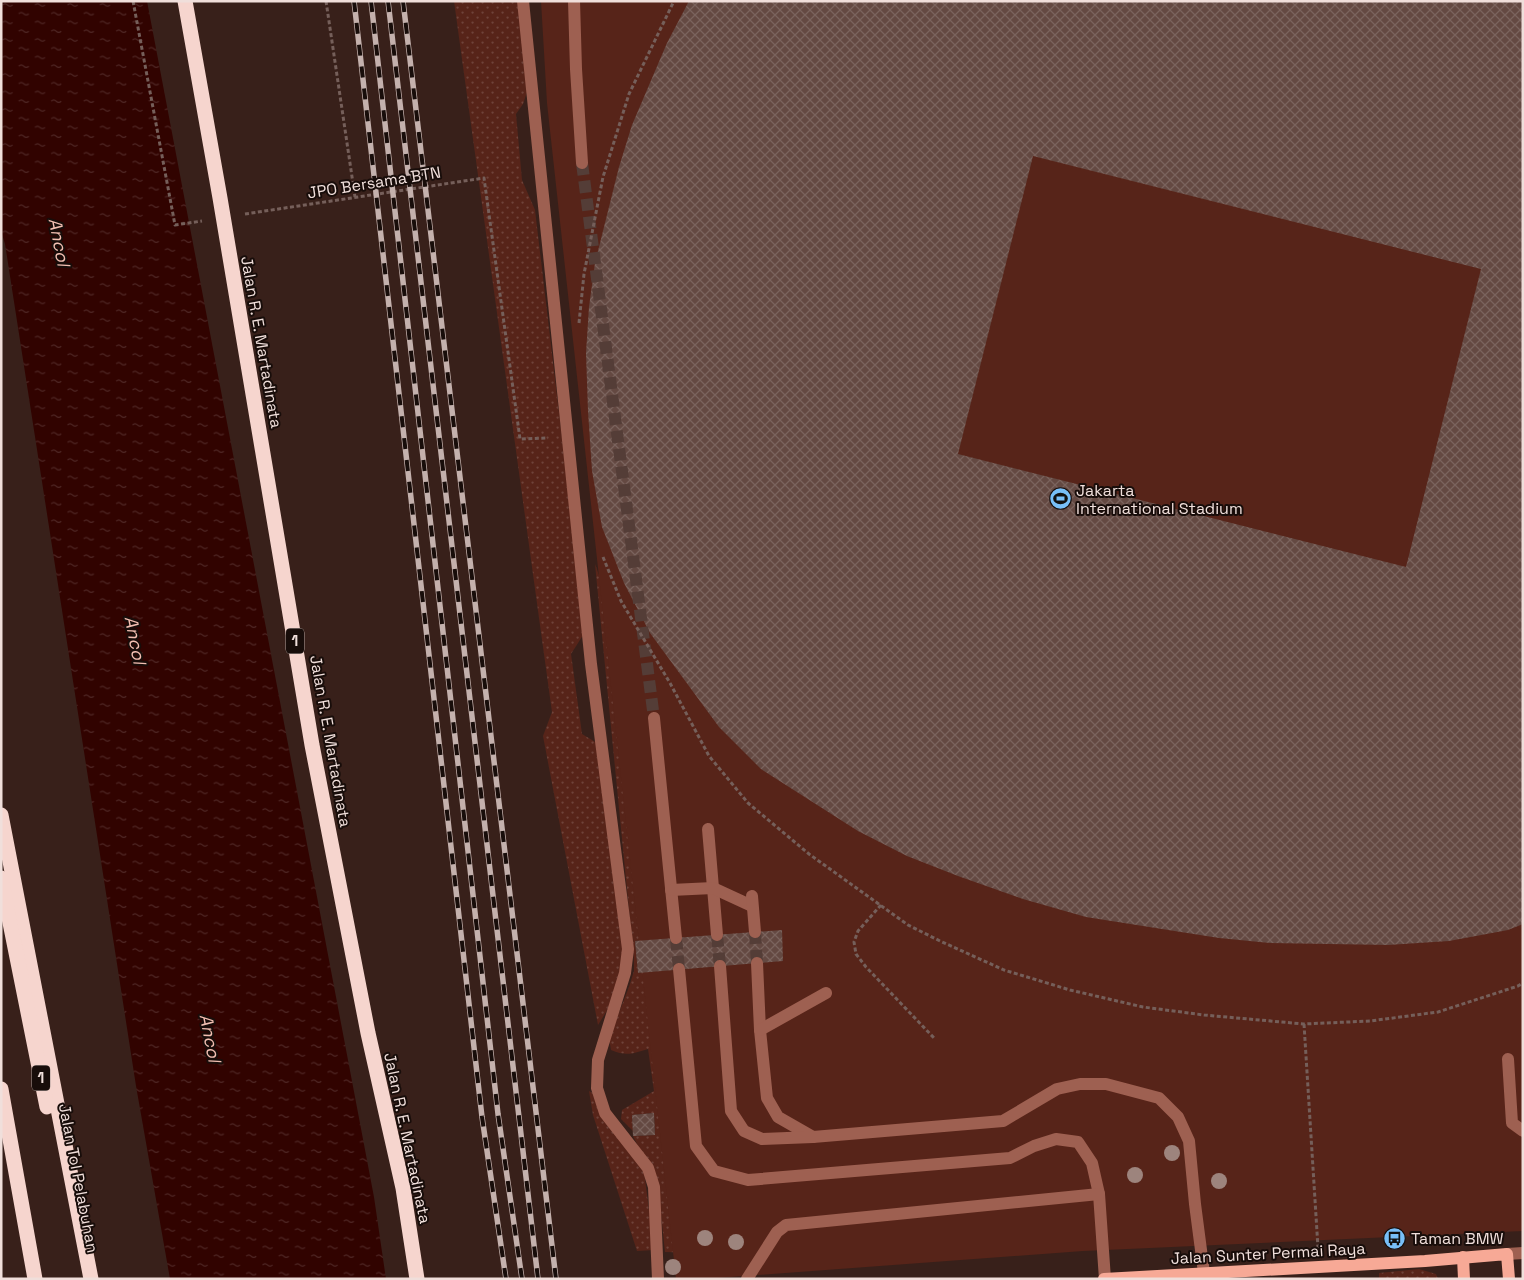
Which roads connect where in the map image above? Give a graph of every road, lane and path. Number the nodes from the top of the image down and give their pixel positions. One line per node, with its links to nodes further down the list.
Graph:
1 (133, 1): 10 (path)
2 (185, 1): 48 (highway, Jalan R. E. Martadinata / 1)
3 (326, 1): 8 (path)
4 (524, 1): 49 (street)
5 (574, 1): 7 (street)
6 (674, 1): 11 (path)
7 (582, 163)
8 (355, 197): 9 (path, JPO Bersama BTN); 12 (path, JPO Bersama BTN)
9 (241, 214)
10 (204, 220)
11 (578, 332)
12 (548, 438)
13 (601, 552): 20 (path)
14 (654, 718): 19 (street)
15 (1, 815): 47 (highway)
16 (708, 829): 18 (street)
17 (1, 878): 46 (highway, Jalan Tol Pelabuhan / 1)
18 (713, 888): 19 (street); 21 (street); 22 (street)
19 (671, 890): 23 (street)
20 (881, 905): 29 (path); 31 (path)
21 (754, 932)
22 (717, 935)
23 (676, 938)
24 (757, 963): 30 (street)
25 (720, 966): 35 (street)
26 (679, 969): 37 (street)
27 (1523, 983): 29 (path)
28 (826, 993): 30 (street)
29 (1304, 1024): 38 (path)
30 (760, 1030): 35 (street)
31 (935, 1040)
32 (1508, 1059): 34 (street)
33 (1, 1089): 45 (highway)
34 (1523, 1131)
35 (813, 1137): 42 (street)
36 (1, 1142): 44 (highway)
37 (1099, 1194): 50 (street); 51 (street)
38 (1318, 1249)
39 (1523, 1253): 40 (street, Jalan Sunter Permai Raya)
40 (1507, 1254): 41 (main road, Jalan Sunter Permai Raya); 53 (main road)
41 (1462, 1257): 42 (main road, Jalan Sunter Permai Raya); 52 (main road)
42 (1204, 1273): 43 (main road, Jalan Sunter Permai Raya)
43 (1152, 1277): 51 (main road, Jalan Sunter Permai Raya)
44 (27, 1279)
45 (35, 1279)
46 (82, 1279)
47 (91, 1279)
48 (417, 1279)
49 (658, 1279)
50 (747, 1279)
51 (1104, 1279)
52 (1464, 1279)
53 (1509, 1279)

